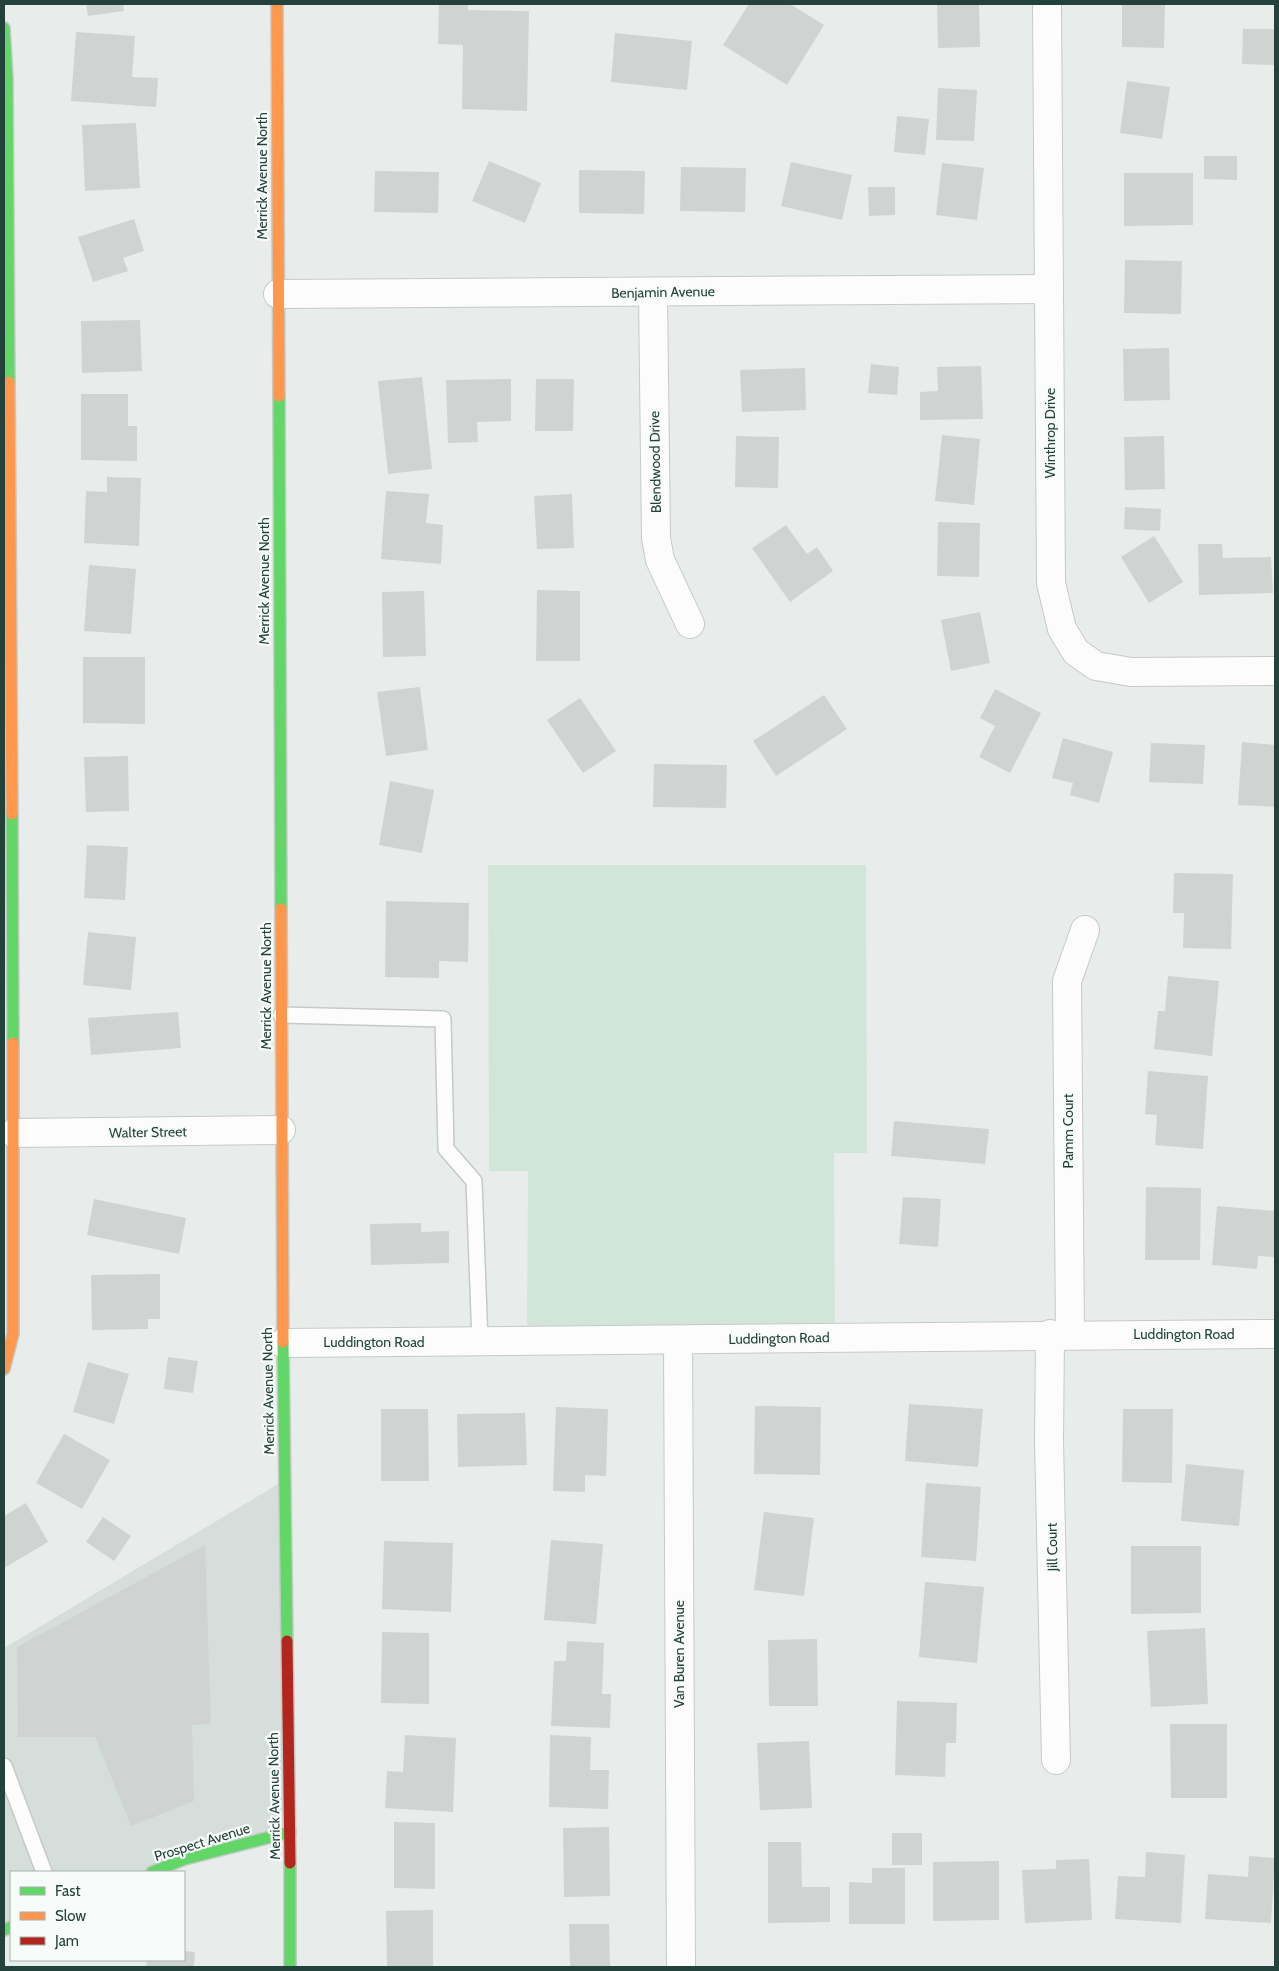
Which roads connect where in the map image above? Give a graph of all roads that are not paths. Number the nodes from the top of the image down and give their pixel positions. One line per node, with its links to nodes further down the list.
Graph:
1 (277, 4): 6 (main road, Merrick Avenue North)
2 (1048, 4): 4 (street, Winthrop Drive)
3 (4, 28): 12 (main road)
4 (1049, 289): 5 (street, Benjamin Avenue); 8 (street, Winthrop Drive)
5 (653, 292): 6 (street, Benjamin Avenue); 7 (street, Blendwood Drive)
6 (278, 294): 10 (main road, Merrick Avenue North)
7 (690, 624)
8 (1275, 671)
9 (1085, 930): 13 (street, Pamm Court)
10 (281, 1015): 11 (main road, Merrick Avenue North); 16 (lane)
11 (281, 1130): 12 (street, Walter Street); 17 (main road, Merrick Avenue North)
12 (14, 1133): 18 (main road)
13 (1060, 1334): 14 (street, Luddington Road); 15 (street, Luddington Road); 19 (street, Jill Court)
14 (1275, 1334)
15 (678, 1340): 16 (street, Luddington Road); 25 (street, Van Buren Avenue)
16 (480, 1342): 17 (street, Luddington Road)
17 (282, 1343): 21 (main road, Merrick Avenue North)
18 (4, 1369)
19 (1056, 1760)
20 (4, 1766): 22 (lane)
21 (290, 1832): 23 (main road, Prospect Avenue); 24 (main road, Merrick Avenue North)
22 (44, 1871)
23 (155, 1871)
24 (290, 1967)
25 (681, 1967)

